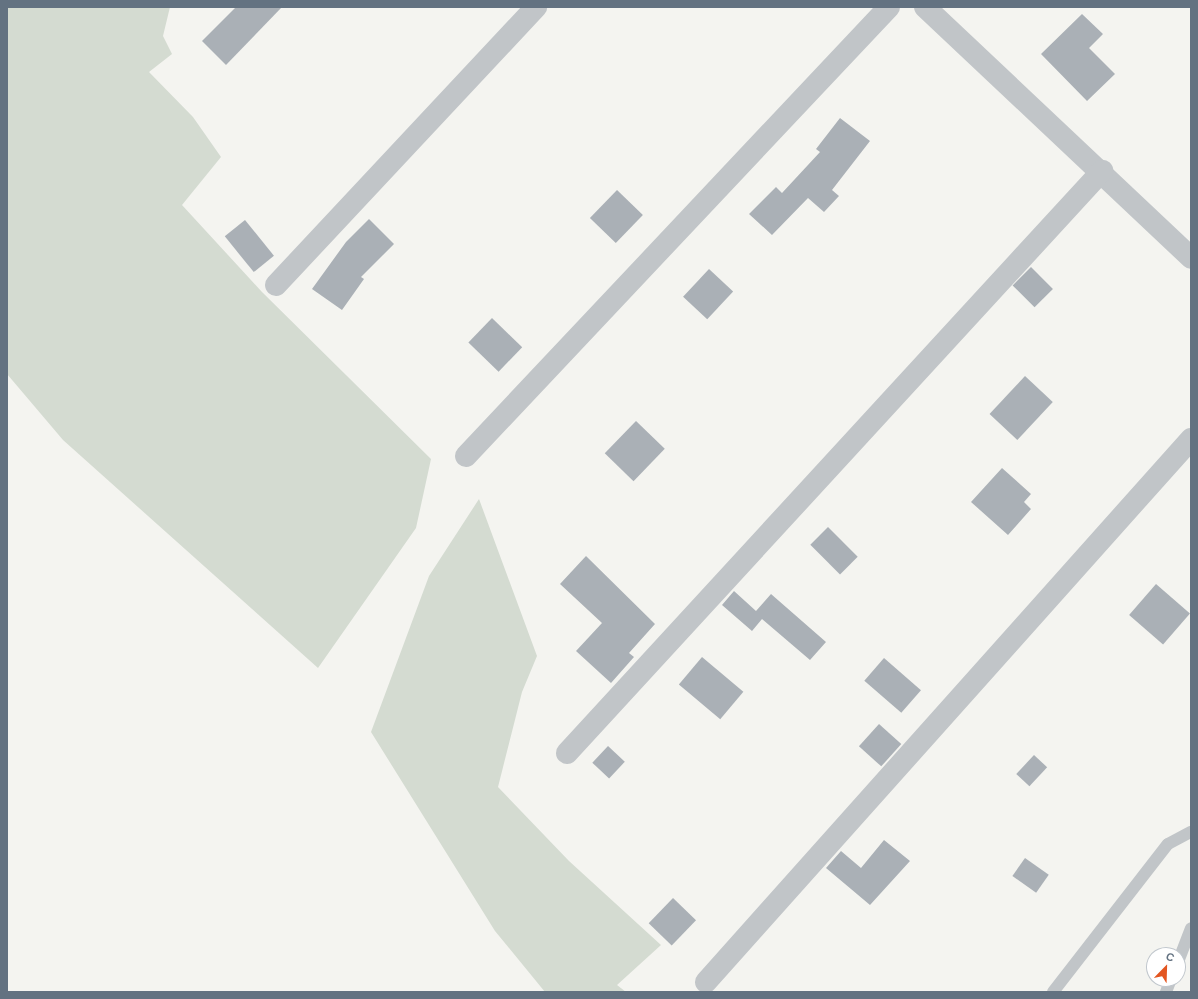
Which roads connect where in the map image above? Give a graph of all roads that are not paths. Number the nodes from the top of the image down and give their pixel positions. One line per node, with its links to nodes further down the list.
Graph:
1 (536, 7): 6 (street)
2 (889, 7): 8 (street)
3 (925, 7): 4 (street)
4 (1102, 171): 5 (street); 9 (street)
5 (1191, 258)
6 (276, 285)
7 (1191, 439): 13 (street)
8 (466, 456)
9 (567, 754)
10 (1191, 832): 14 (lane)
11 (1191, 928): 12 (lane)
12 (1184, 947)
13 (706, 982)
14 (1053, 992)

